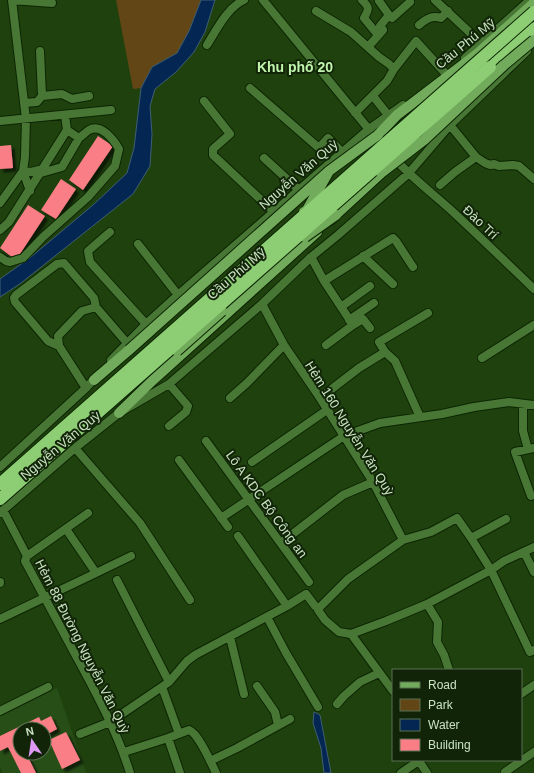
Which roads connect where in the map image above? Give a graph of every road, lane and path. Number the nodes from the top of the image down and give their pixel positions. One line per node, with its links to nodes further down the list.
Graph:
1 (12, 0): 9 (street); 32 (street)
2 (244, 0): 20 (street)
3 (263, 0): 34 (street, Đào Trí)
4 (362, 0): 17 (street)
5 (435, 0): 12 (street)
6 (530, 0): 19 (street, Nguyễn Văn Quỳ)
7 (379, 1): 14 (street)
8 (410, 2): 14 (street)
9 (52, 3)
10 (534, 3): 42 (main road, Cầu Phú Mỹ)
11 (316, 11): 22 (street)
12 (448, 11): 15 (street); 19 (street)
13 (534, 12): 24 (highway, Cầu Phú Mỹ, bridge)
14 (389, 15): 17 (street)
15 (419, 25)
16 (534, 28): 24 (highway, Cầu Phú Mỹ)
17 (378, 35): 22 (street)
18 (534, 40): 50 (main road, Cầu Phú Mỹ, bridge)
19 (482, 43): 26 (street, Nguyễn Văn Quỳ)
20 (207, 45)
21 (534, 46): 39 (street, Nguyễn Văn Quỳ)
22 (368, 47): 25 (street)
23 (40, 51): 28 (street)
24 (486, 63): 42 (main road, Cầu Phú Mỹ, bridge); 50 (main road, Cầu Phú Mỹ, bridge); 109 (highway, Cầu Phú Mỹ, bridge); 112 (highway, Cầu Phú Mỹ, bridge)
25 (394, 69): 26 (street); 30 (street)
26 (446, 74): 36 (street, Nguyễn Văn Quỳ)
27 (250, 88): 44 (street)
28 (42, 96): 29 (street); 32 (street)
29 (89, 96)
30 (373, 96): 34 (street); 36 (street)
31 (204, 101): 57 (street)
32 (24, 103): 37 (street)
33 (111, 110): 35 (street)
34 (356, 112): 40 (street, Đào Trí)
35 (65, 115): 37 (street); 41 (street)
36 (388, 115): 40 (street, Nguyễn Văn Quỳ)
37 (26, 119): 38 (street); 47 (street)
38 (0, 121)
39 (450, 125): 45 (street); 51 (street, Nguyễn Văn Quỳ)
40 (369, 129): 44 (street, Nguyễn Văn Quỳ); 51 (street, Đào Trí)
41 (66, 130): 43 (street); 48 (street)
42 (378, 135): 49 (main road, Cầu Phú Mỹ, bridge)
43 (79, 138): 48 (street); 63 (street)
44 (342, 152): 54 (street, Nguyễn Văn Quỳ)
45 (476, 157): 52 (street); 53 (street)
46 (264, 158): 54 (street)
47 (22, 171): 48 (street); 55 (street); 56 (street)
48 (42, 171): 55 (street)
49 (329, 171): 83 (main road, Cầu Phú Mỹ, bridge); 106 (main road, Cầu Phú Mỹ, bridge)
50 (381, 173): 58 (main road, Cầu Phú Mỹ)
51 (408, 174): 64 (street, Nguyễn Văn Quỳ); 69 (street, Đào Trí)
52 (534, 179)
53 (440, 185)
54 (299, 190): 57 (street, Nguyễn Văn Quỳ)
55 (30, 191): 59 (street)
56 (1, 198)
57 (274, 212): 70 (street, Nguyễn Văn Quỳ)
58 (336, 215): 87 (main road, Cầu Phú Mỹ, bridge); 112 (main road, Cầu Phú Mỹ, bridge)
59 (0, 230)
60 (110, 232): 77 (street)
61 (138, 244): 70 (street)
62 (363, 256): 65 (street); 66 (street); 67 (street)
63 (0, 257)
64 (311, 257): 66 (street); 72 (street, Nguyễn Văn Quỳ)
65 (412, 267)
66 (324, 281): 74 (street)
67 (393, 284)
68 (370, 286): 74 (street)
69 (534, 289)
70 (178, 295): 77 (street, Nguyễn Văn Quỳ)
71 (374, 303): 76 (street)
72 (262, 304): 80 (street, Hẻm 160 Nguyễn Văn Quỳ); 88 (street, Nguyễn Văn Quỳ)
73 (96, 307): 82 (street); 82 (street); 83 (street)
74 (341, 307): 76 (street)
75 (428, 313): 84 (street)
76 (351, 323): 79 (street); 81 (street)
77 (146, 324): 83 (street, Nguyễn Văn Quỳ)
78 (534, 325): 85 (street)
79 (370, 328)
80 (284, 345): 90 (street); 91 (street, Hẻm 160 Nguyễn Văn Quỳ)
81 (326, 345)
82 (59, 346): 89 (street)
83 (128, 346): 86 (main road, Nguyễn Văn Quỳ)
84 (385, 352): 91 (street); 96 (street)
85 (482, 358)
86 (94, 380): 89 (street, Nguyễn Văn Quỳ)
87 (153, 380): 95 (main road, Nguyễn Văn Quỳ)
88 (169, 384): 95 (street, Nguyễn Văn Quỳ); 97 (street)
89 (86, 388): 102 (street, Nguyễn Văn Quỳ)
90 (230, 398)
91 (320, 398): 94 (street, Hẻm 160 Nguyễn Văn Quỳ)
92 (523, 404): 93 (street); 96 (street); 101 (street)
93 (534, 405)
94 (327, 410): 98 (street, Hẻm 160 Nguyễn Văn Quỳ); 104 (street)
95 (119, 413): 100 (street, Nguyễn Văn Quỳ)
96 (420, 418): 98 (street)
97 (169, 426)
98 (344, 436): 108 (street, Hẻm 160 Nguyễn Văn Quỳ); 111 (street)
99 (206, 441): 111 (street, Lô A KDC Bộ Công an)
100 (75, 448): 107 (street, Nguyễn Văn Quỳ); 132 (street)
101 (531, 449): 110 (street)
102 (15, 453): 105 (street, Nguyễn Văn Quỳ); 107 (street)
103 (179, 460): 114 (street)
104 (252, 462)
105 (0, 467)
106 (0, 479)
107 (39, 479): 112 (street, Nguyễn Văn Quỳ)
108 (373, 482): 120 (street, Hẻm 160 Nguyễn Văn Quỳ); 121 (street)
109 (0, 484)
110 (531, 496)
111 (249, 499): 114 (street); 121 (street, Lô A KDC Bộ Công an)
112 (1, 507): 124 (street, Hẻm 88 Đường Nguyễn Văn Quỳ)
113 (88, 513): 117 (street)
114 (221, 518): 116 (street)
115 (506, 519): 119 (street)
116 (228, 527)
117 (66, 529): 124 (street); 128 (street)
118 (238, 536): 134 (street)
119 (471, 538): 120 (street); 126 (street)
120 (403, 540): 135 (street)
121 (281, 543): 130 (street, Lô A KDC Bộ Công an)
122 (534, 547): 123 (street)
123 (524, 552): 126 (street); 127 (street)
124 (27, 556): 131 (street, Hẻm 88 Đường Nguyễn Văn Quỳ)
125 (131, 556): 128 (street)
126 (491, 570): 133 (street); 140 (street)
127 (534, 572)
128 (96, 573): 131 (street)
129 (117, 580): 143 (street)
130 (309, 582)
131 (45, 598): 137 (street); 154 (street, Hẻm 88 Đường Nguyễn Văn Quỳ)
132 (190, 600)
133 (427, 604): 138 (street); 141 (street)
134 (287, 606): 135 (street); 136 (street)
135 (319, 608): 138 (street)
136 (267, 617): 139 (street); 151 (street)
137 (0, 619)
138 (351, 634): 142 (street)
139 (230, 637): 143 (street); 149 (street)
140 (534, 650)
141 (449, 669)
142 (379, 673): 147 (street); 150 (street)
143 (166, 685): 154 (street); 157 (street)
144 (534, 685): 148 (street)
145 (257, 686): 155 (street)
146 (48, 688): 152 (street)
147 (392, 690)
148 (522, 693)
149 (244, 694)
150 (337, 704)
151 (318, 707)
152 (0, 711)
153 (290, 718): 155 (street)
154 (110, 722): 156 (street); 159 (street, Hẻm 88 Đường Nguyễn Văn Quỳ)
155 (278, 725): 162 (street)
156 (80, 734)
157 (179, 734): 158 (street); 162 (street)
158 (168, 738): 159 (street); 166 (street)
159 (124, 752): 168 (street, Hẻm 88 Đường Nguyễn Văn Quỳ)
160 (534, 752): 161 (street)
161 (522, 760)
162 (210, 761): 169 (street)
163 (418, 761): 170 (street)
164 (420, 761): 171 (street)
165 (521, 761): 167 (street)
166 (179, 768)
167 (505, 772)
168 (130, 773)
169 (216, 773)
170 (401, 773)
171 (427, 773)

